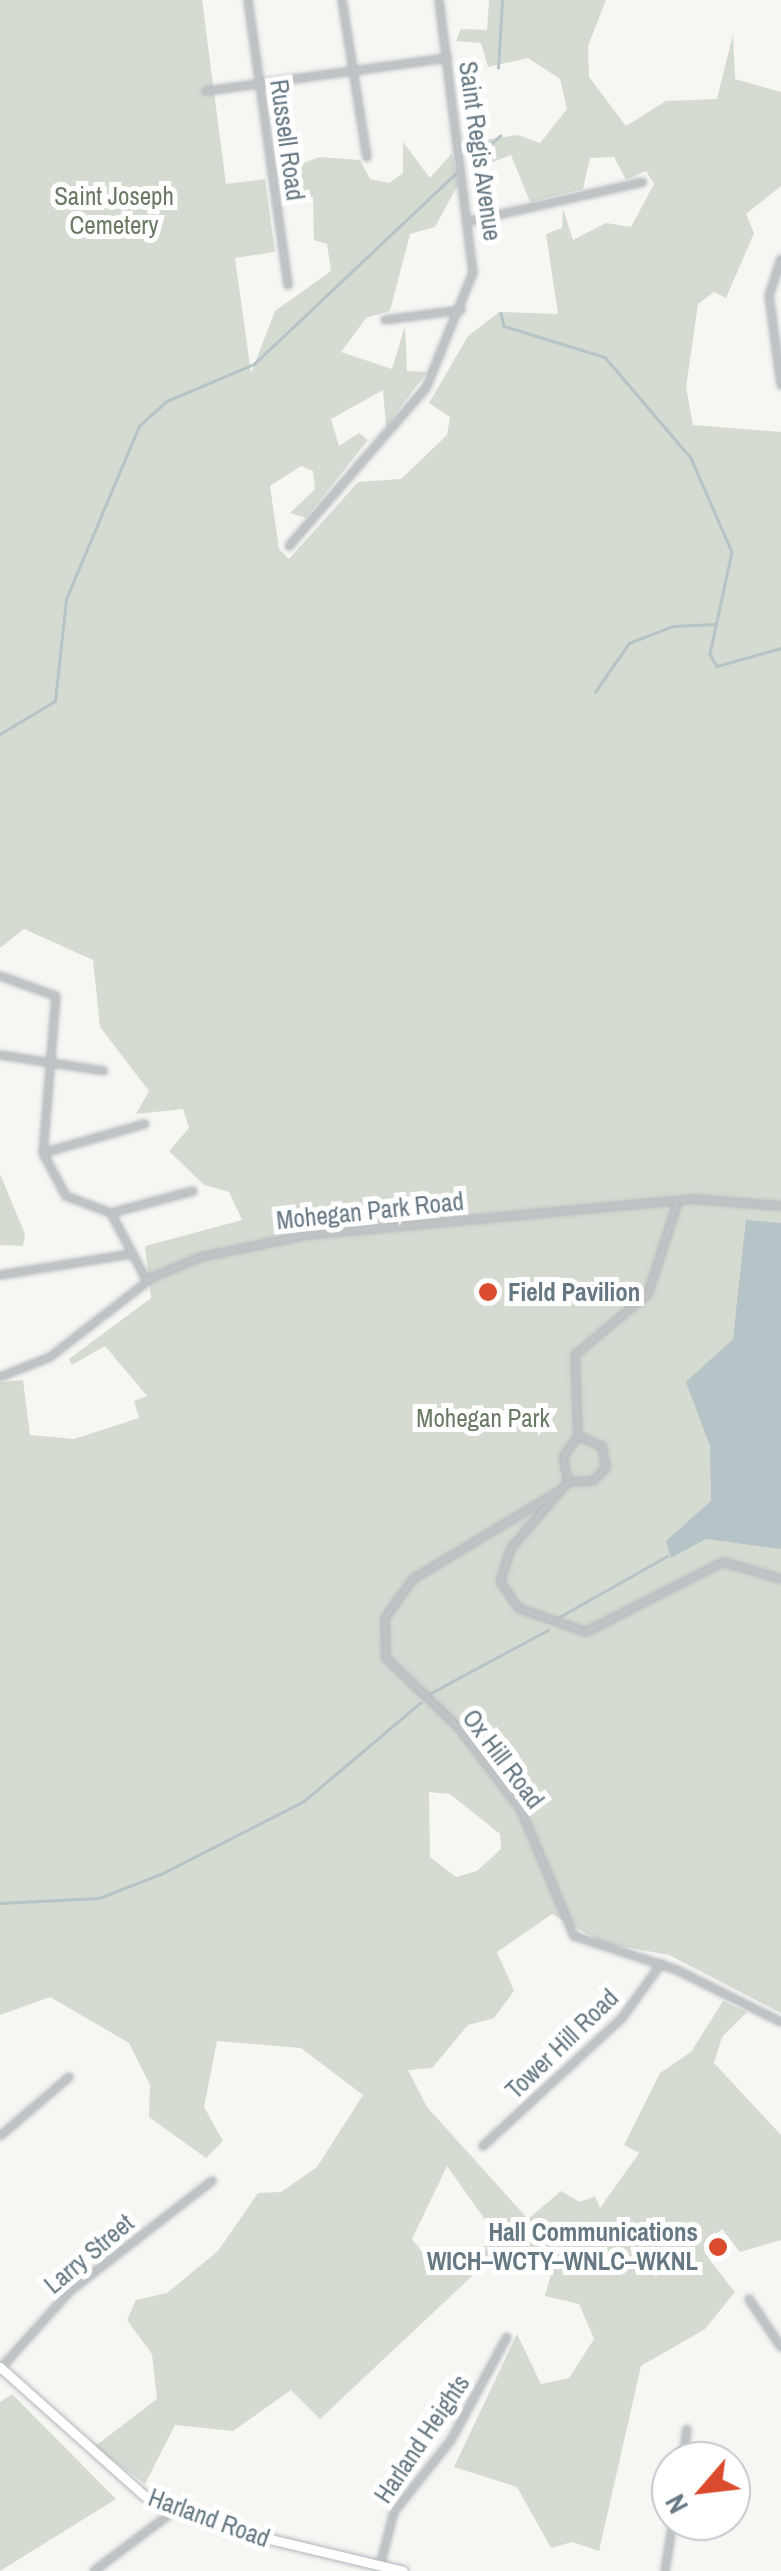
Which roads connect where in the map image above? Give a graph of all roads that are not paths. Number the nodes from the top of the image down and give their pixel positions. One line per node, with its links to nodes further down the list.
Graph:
1 (248, 0): 6 (street, Russell Road)
2 (342, 0): 5 (street)
3 (439, 0): 4 (street, Saint Regis Avenue)
4 (448, 58): 5 (street); 10 (street, Saint Regis Avenue)
5 (352, 71): 6 (street); 8 (street)
6 (259, 84): 7 (street); 12 (street, Russell Road)
7 (206, 91)
8 (367, 157)
9 (643, 182): 10 (street)
10 (471, 221): 13 (street, Saint Regis Avenue)
11 (781, 259): 15 (street)
12 (288, 285)
13 (461, 310): 14 (street); 16 (street, Saint Regis Avenue)
14 (385, 320)
15 (781, 385)
16 (289, 546)
17 (0, 976): 19 (street)
18 (0, 1055): 19 (street)
19 (53, 1058): 20 (street); 22 (street)
20 (104, 1072)
21 (146, 1124): 22 (street)
22 (43, 1154): 26 (street)
23 (193, 1191): 26 (street)
24 (678, 1200): 25 (street, Mohegan Park Road); 29 (street, Mohegan Park Road); 31 (street)
25 (781, 1206)
26 (111, 1213): 27 (street)
27 (131, 1254): 28 (street); 29 (street)
28 (0, 1276)
29 (147, 1282): 30 (street, Mohegan Park Road)
30 (0, 1377)
31 (578, 1436): 32 (street); 32 (street)
32 (568, 1482): 33 (street)
33 (560, 1491): 34 (street); 35 (street, Ox Hill Road)
34 (781, 1578)
35 (660, 1964): 36 (street, Ox Hill Road); 39 (street, Tower Hill Road)
36 (781, 2022)
37 (69, 2077): 38 (street)
38 (0, 2136)
39 (483, 2146)
40 (212, 2181): 44 (street, Larry Street)
41 (749, 2299): 43 (street)
42 (506, 2337): 49 (street, Harland Heights)
43 (781, 2347)
44 (0, 2368): 47 (main road, Harland Road)
45 (687, 2429): 46 (street)
46 (686, 2441)
47 (174, 2511): 49 (main road, Harland Road); 50 (street)
48 (671, 2541): 52 (street)
49 (380, 2566): 51 (main road, Harland Road)
50 (94, 2571)
51 (403, 2571)
52 (666, 2571)

